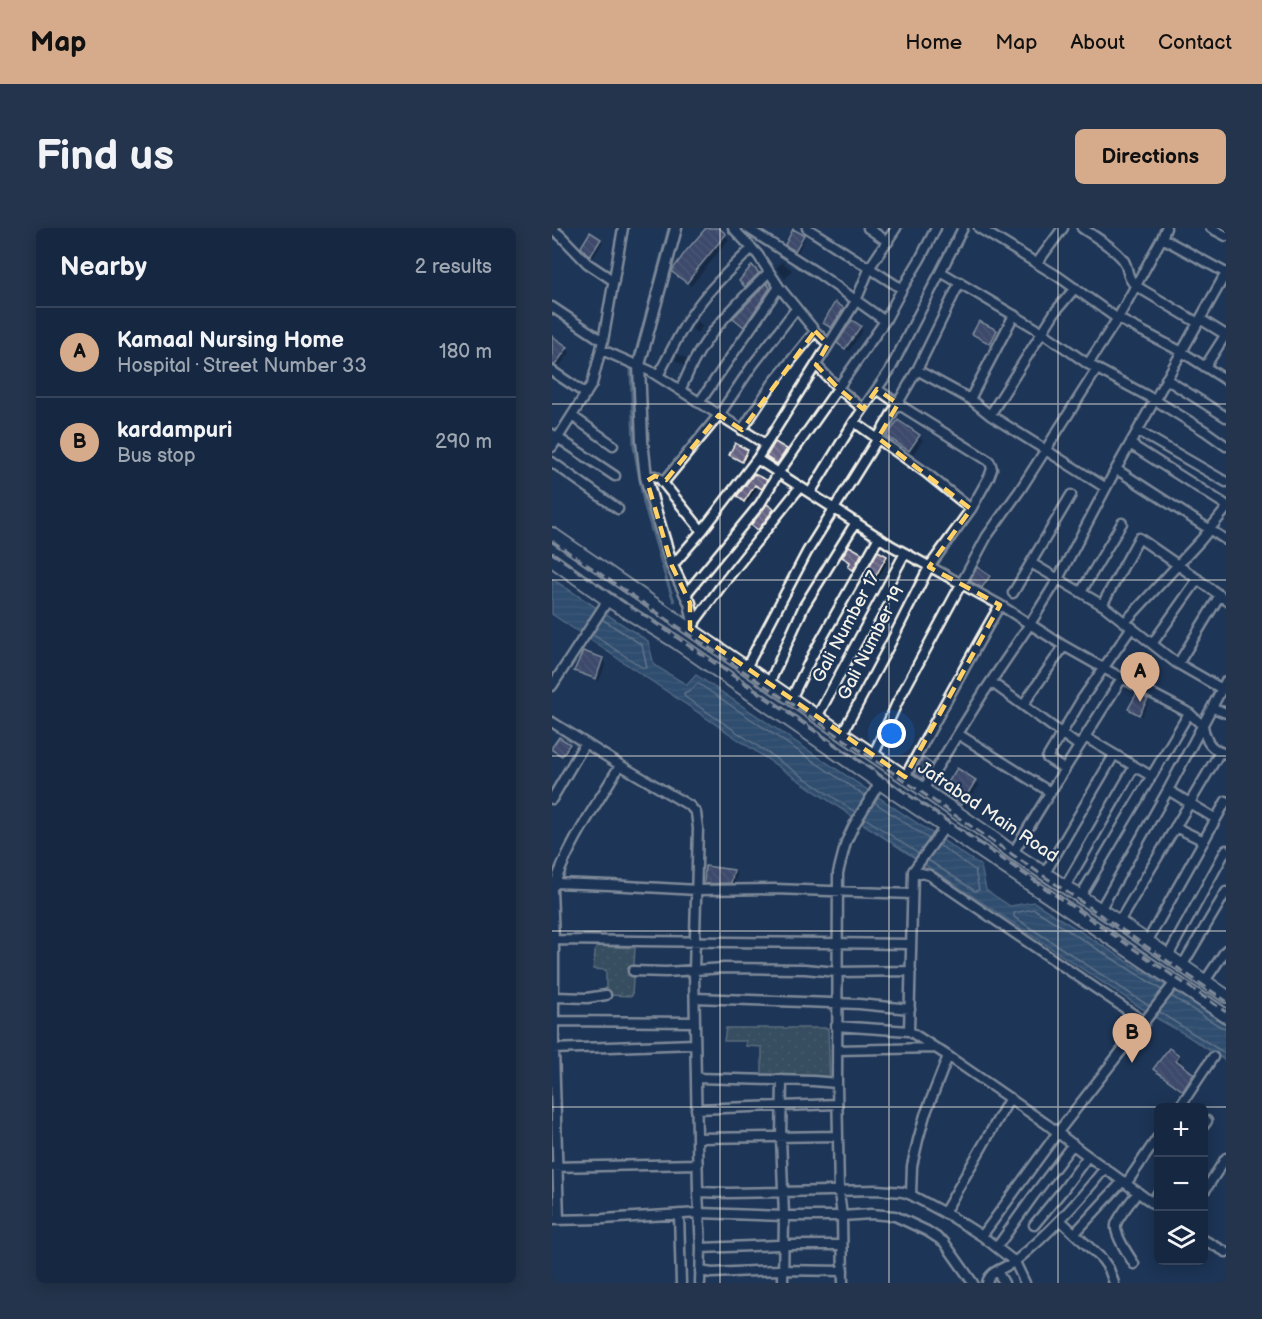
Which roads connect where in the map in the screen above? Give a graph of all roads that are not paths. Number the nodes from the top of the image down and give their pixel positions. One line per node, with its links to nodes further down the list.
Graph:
1 (624, 228): 25 (street)
2 (676, 228): 44 (street)
3 (733, 228): 19 (street)
4 (747, 228): 31 (street)
5 (807, 228): 21 (street)
6 (868, 228): 18 (street)
7 (896, 228): 18 (street)
8 (936, 228): 30 (street)
9 (963, 228): 23 (street)
10 (979, 228): 20 (street)
11 (1062, 228): 20 (street)
12 (1082, 228): 27 (street)
13 (1166, 228): 17 (street)
14 (1211, 228): 16 (street)
15 (552, 229): 25 (street)
16 (1226, 236)
17 (1162, 238): 24 (street); 27 (street)
18 (888, 242): 21 (street)
19 (752, 248): 22 (street); 51 (street)
20 (1037, 263): 29 (street)
21 (870, 267): 30 (street); 31 (street)
22 (769, 272): 28 (street); 56 (street)
23 (941, 272): 26 (street); 55 (street)
24 (1226, 273): 37 (street)
25 (614, 281): 42 (street)
26 (960, 282): 34 (street); 49 (street)
27 (1136, 286): 35 (street); 37 (street)
28 (779, 287): 33 (street); 60 (street)
29 (1075, 288): 35 (street); 39 (street)
30 (902, 289): 36 (street)
31 (856, 301): 36 (street); 41 (street)
32 (552, 307): 42 (street)
33 (796, 309): 38 (street); 63 (street)
34 (1014, 315): 39 (street); 58 (street)
35 (1118, 318): 43 (street); 45 (street)
36 (885, 321): 54 (street)
37 (1199, 321): 40 (street); 43 (street)
38 (815, 331): 41 (street); 68 (street)
39 (1042, 332): 45 (street); 64 (street)
40 (1226, 335): 47 (street)
41 (828, 344): 46 (street)
42 (602, 345): 44 (street); 57 (street)
43 (1182, 352): 47 (street); 52 (street)
44 (635, 363): 51 (street); 83 (street)
45 (1088, 364): 48 (street)
46 (816, 365): 54 (street); 72 (street)
47 (1205, 367): 53 (street)
48 (1097, 369): 59 (street); 77 (street)
49 (917, 370): 58 (street); 61 (street)
50 (552, 371): 57 (street)
51 (658, 376): 56 (street)
52 (1166, 379): 59 (street); 66 (street)
53 (1226, 380)
54 (838, 388): 62 (street); 81 (street)
55 (877, 389): 61 (street, Gali Number 19); 62 (street)
56 (680, 390): 60 (street)
57 (586, 394): 65 (street)
58 (970, 399): 64 (street)
59 (1155, 400): 69 (street); 76 (street)
60 (699, 403): 63 (street)
61 (898, 404): 71 (street); 93 (street, Gali Number 19)
62 (863, 409): 67 (street)
63 (719, 415): 68 (street); 85 (street)
64 (990, 415): 77 (street)
65 (573, 416): 70 (street); 74 (street)
66 (1226, 417)
67 (854, 422): 71 (street); 88 (street)
68 (742, 430): 72 (street)
69 (1138, 431): 73 (street); 84 (street)
70 (555, 436): 75 (street); 82 (street)
71 (878, 438): 92 (street); 93 (street)
72 (765, 444): 78 (street)
73 (1130, 444): 80 (street); 90 (street)
74 (613, 445)
75 (552, 447)
76 (1226, 447)
77 (1045, 450): 87 (street); 109 (street)
78 (757, 459): 81 (street); 97 (street)
79 (552, 462): 91 (street)
80 (1116, 469): 87 (street); 96 (street)
81 (779, 472): 86 (street); 111 (street)
82 (615, 476)
83 (647, 481): 85 (street); 105 (street)
84 (1226, 482)
85 (663, 483): 97 (street)
86 (800, 486): 88 (street); 119 (street)
87 (1106, 488): 107 (street)
88 (810, 493): 92 (street)
89 (1071, 495): 103 (street)
90 (1226, 507): 96 (street)
91 (618, 509)
92 (834, 509): 94 (street); 123 (street)
93 (971, 509): 106 (street, Gali Number 19)
94 (856, 522): 99 (street); 127 (street)
95 (1122, 523): 110 (street)
96 (1210, 529): 100 (street); 104 (street)
97 (702, 531): 105 (street)
98 (552, 534): 119 (main road, Jafrabad Main Road)
99 (879, 537): 101 (street); 130 (street)
100 (1226, 540)
101 (905, 553): 106 (street); 135 (street, Gali Number 17)
102 (552, 560): 114 (main road, Jafrabad Main Road)
103 (1031, 563): 107 (street); 112 (street)
104 (1178, 565): 108 (street); 115 (street); 118 (street)
105 (672, 566): 111 (street)
106 (929, 567): 109 (street); 140 (street, Gali Number 19)
107 (1058, 579): 110 (street); 117 (street)
108 (1198, 579): 113 (street); 120 (street)
109 (962, 585): 116 (street); 146 (street)
110 (1081, 592): 115 (street)
111 (686, 594): 119 (street)
112 (1013, 594)
113 (1223, 598): 122 (street)
114 (606, 604): 129 (street); 152 (main road, Jafrabad Main Road)
115 (1102, 605): 118 (street)
116 (1000, 606): 117 (street); 151 (street)
117 (1030, 624): 121 (street); 126 (street)
118 (1128, 624): 120 (street); 124 (street)
119 (692, 626): 123 (main road, Jafrabad Main Road)
120 (1152, 644): 122 (street)
121 (1064, 646): 124 (street); 131 (street)
122 (1178, 663): 128 (street)
123 (746, 668): 127 (main road, Jafrabad Main Road)
124 (1104, 668): 125 (street); 139 (street)
125 (1122, 678): 133 (street); 141 (street)
126 (991, 682): 131 (street); 138 (street)
127 (769, 684): 130 (main road, Jafrabad Main Road)
128 (1224, 685): 132 (street)
129 (552, 686)
130 (791, 699): 135 (main road, Jafrabad Main Road)
131 (1023, 705): 139 (street)
132 (1213, 708): 134 (street); 137 (street)
133 (1189, 713): 137 (street); 150 (street)
134 (1226, 713)
135 (817, 717): 140 (main road, Jafrabad Main Road)
136 (552, 722): 142 (street)
137 (1203, 726): 144 (street); 154 (street)
138 (958, 734): 153 (street); 155 (street)
139 (1061, 734): 143 (street); 149 (street)
140 (842, 735): 146 (main road, Jafrabad Main Road)
141 (1085, 737): 143 (street); 145 (street)
142 (585, 742): 147 (street); 156 (street)
143 (1079, 746): 149 (street)
144 (1223, 753): 158 (street)
145 (1114, 755): 148 (street); 166 (street)
146 (873, 756): 151 (main road, Jafrabad Main Road)
147 (620, 765): 167 (street); 169 (street)
148 (1134, 767): 150 (street); 168 (street)
149 (1064, 769): 155 (street)
150 (1151, 776): 173 (street)
151 (904, 777): 153 (main road, Jafrabad Main Road)
152 (878, 786): 160 (main road, Jafrabad Main Road); 170 (street)
153 (924, 790): 164 (main road, Jafrabad Main Road)
154 (1168, 790): 158 (street); 174 (street)
155 (1050, 792): 164 (street)
156 (552, 799)
157 (1226, 801): 159 (street)
158 (1189, 803): 159 (street); 161 (street)
159 (1216, 819): 162 (street)
160 (945, 827): 165 (street); 188 (main road, Jafrabad Main Road)
161 (1176, 827): 162 (street); 175 (street)
162 (1204, 841): 178 (street)
163 (1226, 850): 182 (street)
164 (1013, 854): 166 (main road, Jafrabad Main Road)
165 (914, 871): 172 (street); 199 (street)
166 (1045, 873): 168 (main road, Jafrabad Main Road)
167 (553, 887): 169 (street); 176 (street)
168 (1065, 887): 173 (main road, Jafrabad Main Road)
169 (697, 890): 170 (street); 177 (street)
170 (838, 892): 172 (street); 179 (street)
171 (1226, 892): 183 (street)
172 (912, 894): 180 (street)
173 (1080, 897): 174 (main road, Jafrabad Main Road)
174 (1100, 910): 175 (main road, Jafrabad Main Road)
175 (1119, 922): 178 (main road, Jafrabad Main Road)
176 (555, 940): 177 (street); 192 (street)
177 (696, 942): 179 (street); 185 (street)
178 (1147, 942): 182 (main road, Jafrabad Main Road)
179 (838, 943): 180 (street); 187 (street)
180 (911, 944): 186 (street)
181 (1226, 950): 189 (street)
182 (1168, 956): 183 (main road, Jafrabad Main Road)
183 (1182, 966): 189 (main road, Jafrabad Main Road)
184 (633, 971): 185 (street)
185 (694, 971): 187 (street); 193 (street)
186 (911, 971): 187 (street); 195 (street)
187 (837, 972): 194 (street)
188 (1176, 981): 196 (main road, Jafrabad Main Road); 199 (street)
189 (1205, 981): 191 (main road, Jafrabad Main Road)
190 (606, 995): 192 (street)
191 (1226, 996)
192 (555, 997): 197 (street)
193 (695, 998): 194 (street); 198 (street)
194 (837, 1004): 195 (street); 200 (street)
195 (910, 1008): 201 (street)
196 (1226, 1016)
197 (554, 1021): 198 (street); 204 (street)
198 (695, 1022): 202 (street)
199 (1145, 1022): 216 (street)
200 (836, 1026): 201 (street); 205 (street)
201 (909, 1031): 203 (street)
202 (695, 1044): 204 (street); 208 (street)
203 (935, 1048): 205 (street); 206 (street)
204 (553, 1049): 225 (street)
205 (837, 1050): 210 (street)
206 (948, 1056): 211 (street); 233 (street)
207 (1213, 1057): 212 (street)
208 (696, 1078): 209 (street); 215 (street)
209 (782, 1080): 210 (street); 214 (street)
210 (837, 1083): 213 (street)
211 (1010, 1098): 216 (street); 236 (street)
212 (1182, 1103)
213 (837, 1104): 214 (street); 217 (street)
214 (781, 1106): 215 (street); 218 (street)
215 (696, 1108): 219 (street)
216 (1058, 1132): 221 (street); 244 (street)
217 (838, 1136): 218 (street); 230 (street)
218 (780, 1137): 219 (street); 232 (street)
219 (697, 1138): 224 (street)
220 (1154, 1143): 227 (street)
221 (1073, 1144): 222 (street); 248 (street)
222 (1088, 1156): 226 (street); 242 (street)
223 (1226, 1158): 228 (street)
224 (698, 1164): 225 (street); 229 (street)
225 (554, 1167): 240 (street)
226 (1105, 1168): 227 (street); 241 (street)
227 (1125, 1183): 231 (street); 243 (street)
228 (1208, 1185)
229 (698, 1192): 232 (street); 235 (street)
230 (839, 1192): 232 (street); 233 (street); 239 (street)
231 (1138, 1192): 234 (street); 252 (street)
232 (783, 1193): 238 (street)
233 (911, 1195): 236 (street)
234 (1154, 1204)
235 (699, 1213): 237 (street); 238 (street); 249 (street)
236 (944, 1213): 244 (street)
237 (679, 1214): 240 (street); 257 (street)
238 (784, 1216): 239 (street); 246 (street)
239 (842, 1216): 247 (street); 261 (street)
240 (556, 1220)
241 (1060, 1220): 243 (street); 251 (street)
242 (1034, 1225)
243 (1075, 1233): 265 (street)
244 (982, 1236): 248 (street)
245 (1208, 1243): 250 (street)
246 (783, 1245): 247 (street); 249 (street); 253 (street)
247 (842, 1245): 255 (street)
248 (997, 1247): 251 (street)
249 (701, 1248): 254 (street)
250 (1226, 1252)
251 (1015, 1262): 256 (street); 264 (street)
252 (1134, 1264)
253 (783, 1270): 254 (street); 255 (street); 259 (street)
254 (700, 1271): 258 (street)
255 (843, 1271): 260 (street)
256 (997, 1271): 262 (street); 263 (street)
257 (681, 1283)
258 (700, 1283)
259 (783, 1283)
260 (843, 1283)
261 (973, 1283)
262 (987, 1283)
263 (1004, 1283)
264 (1025, 1283)
265 (1114, 1283)

